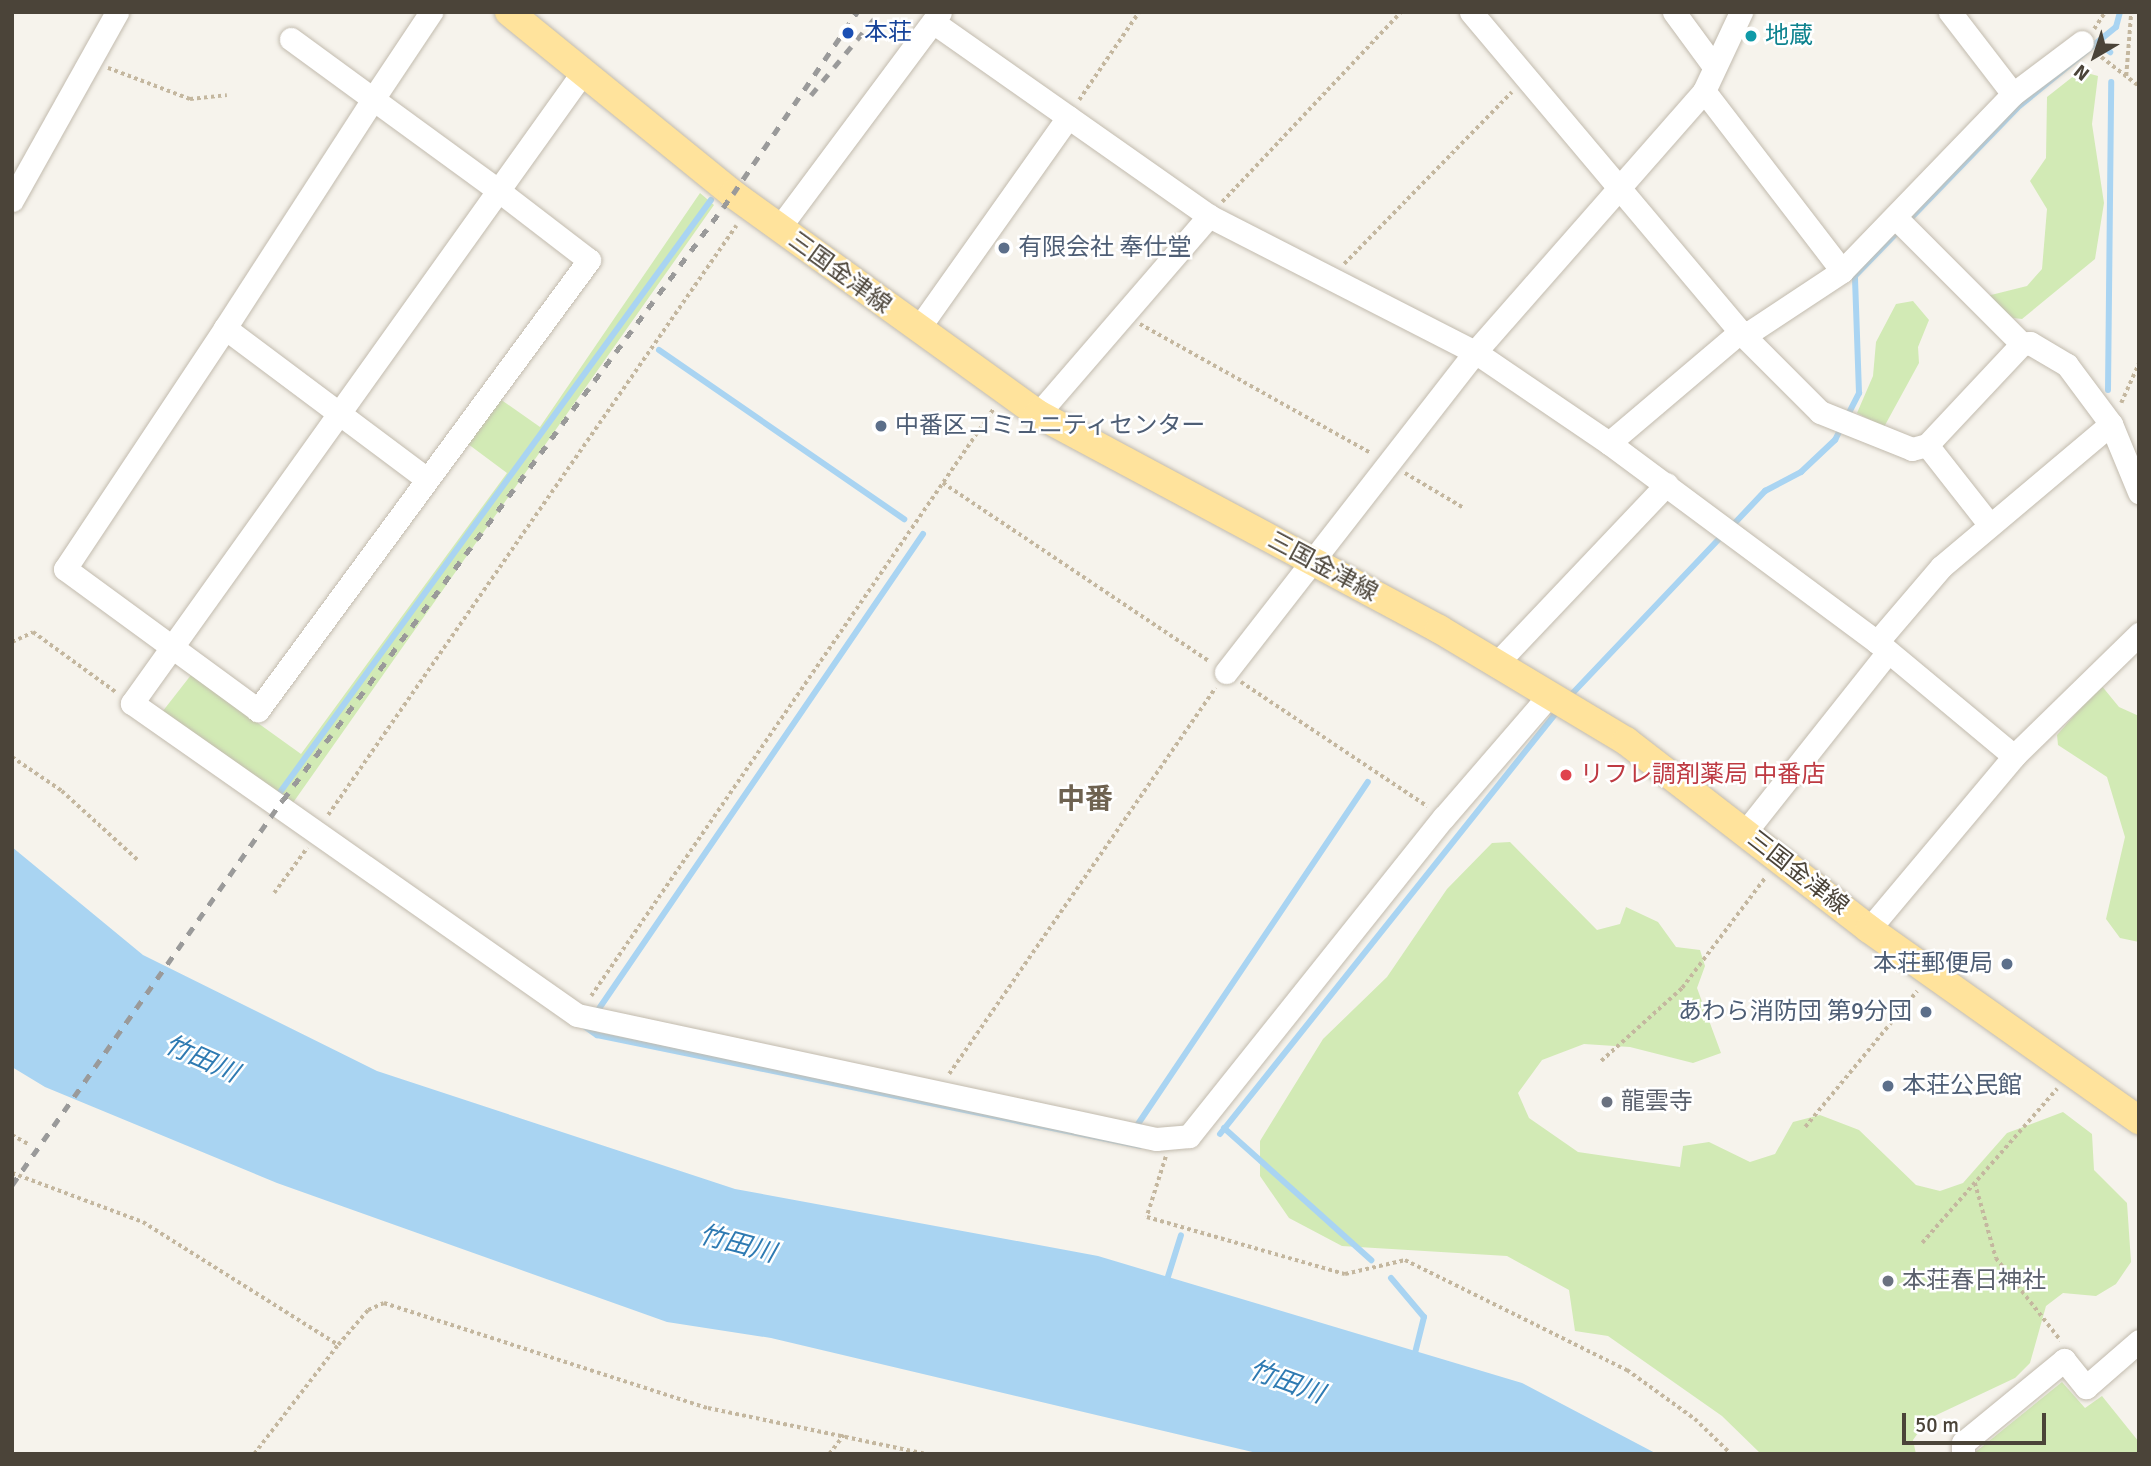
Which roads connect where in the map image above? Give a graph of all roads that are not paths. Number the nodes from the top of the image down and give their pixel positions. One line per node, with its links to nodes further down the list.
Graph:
1 (117, 12): 17 (street)
2 (431, 12): 15 (street)
3 (509, 12): 12 (main road, 三国金津線)
4 (1471, 12): 18 (street)
5 (1674, 12): 11 (street)
6 (1741, 12): 11 (street)
7 (1950, 12): 14 (street)
8 (936, 17): 16 (street); 22 (street)
9 (291, 39): 15 (street)
10 (2091, 49): 14 (street)
11 (1713, 65): 13 (street)
12 (583, 72): 19 (street); 22 (main road, 三国金津線)
13 (1704, 91): 18 (street); 23 (street)
14 (2013, 94): 21 (street)
15 (373, 99): 19 (street); 24 (street)
16 (1068, 117): 20 (street); 25 (street)
17 (14, 187)
18 (1622, 189): 26 (street); 28 (street)
19 (499, 191): 29 (street); 34 (street)
20 (1209, 216): 28 (street); 30 (street)
21 (1902, 224): 23 (street); 27 (street)
22 (779, 228): 25 (main road, 三国金津線)
23 (1842, 271): 26 (street)
24 (225, 328): 29 (street); 40 (street)
25 (918, 329): 30 (main road, 三国金津線)
26 (1740, 332): 32 (street); 33 (street)
27 (2022, 344): 31 (street); 33 (street)
28 (1475, 352): 32 (street); 38 (street)
29 (339, 413): 34 (street); 40 (street)
30 (1038, 414): 38 (main road, 三国金津線)
31 (2111, 424): 36 (street); 37 (street)
32 (1609, 443): 35 (street)
33 (1927, 445): 37 (street)
34 (427, 479): 40 (street)
35 (1667, 484): 41 (street); 42 (street)
36 (2139, 492)
37 (1989, 524): 41 (street)
38 (1310, 559): 42 (main road, 三国金津線); 43 (street)
39 (2139, 634): 45 (street)
40 (171, 648): 44 (street)
41 (1882, 648): 45 (street); 46 (street)
42 (1498, 662): 44 (main road, 三国金津線)
43 (1226, 672)
44 (1560, 700): 46 (main road, 三国金津線)
45 (2014, 757): 47 (street)
46 (1746, 831): 47 (main road, 三国金津線)
47 (1869, 929): 48 (main road, 三国金津線)
48 (2139, 1120)
49 (2139, 1341): 50 (street)
50 (1964, 1454)

